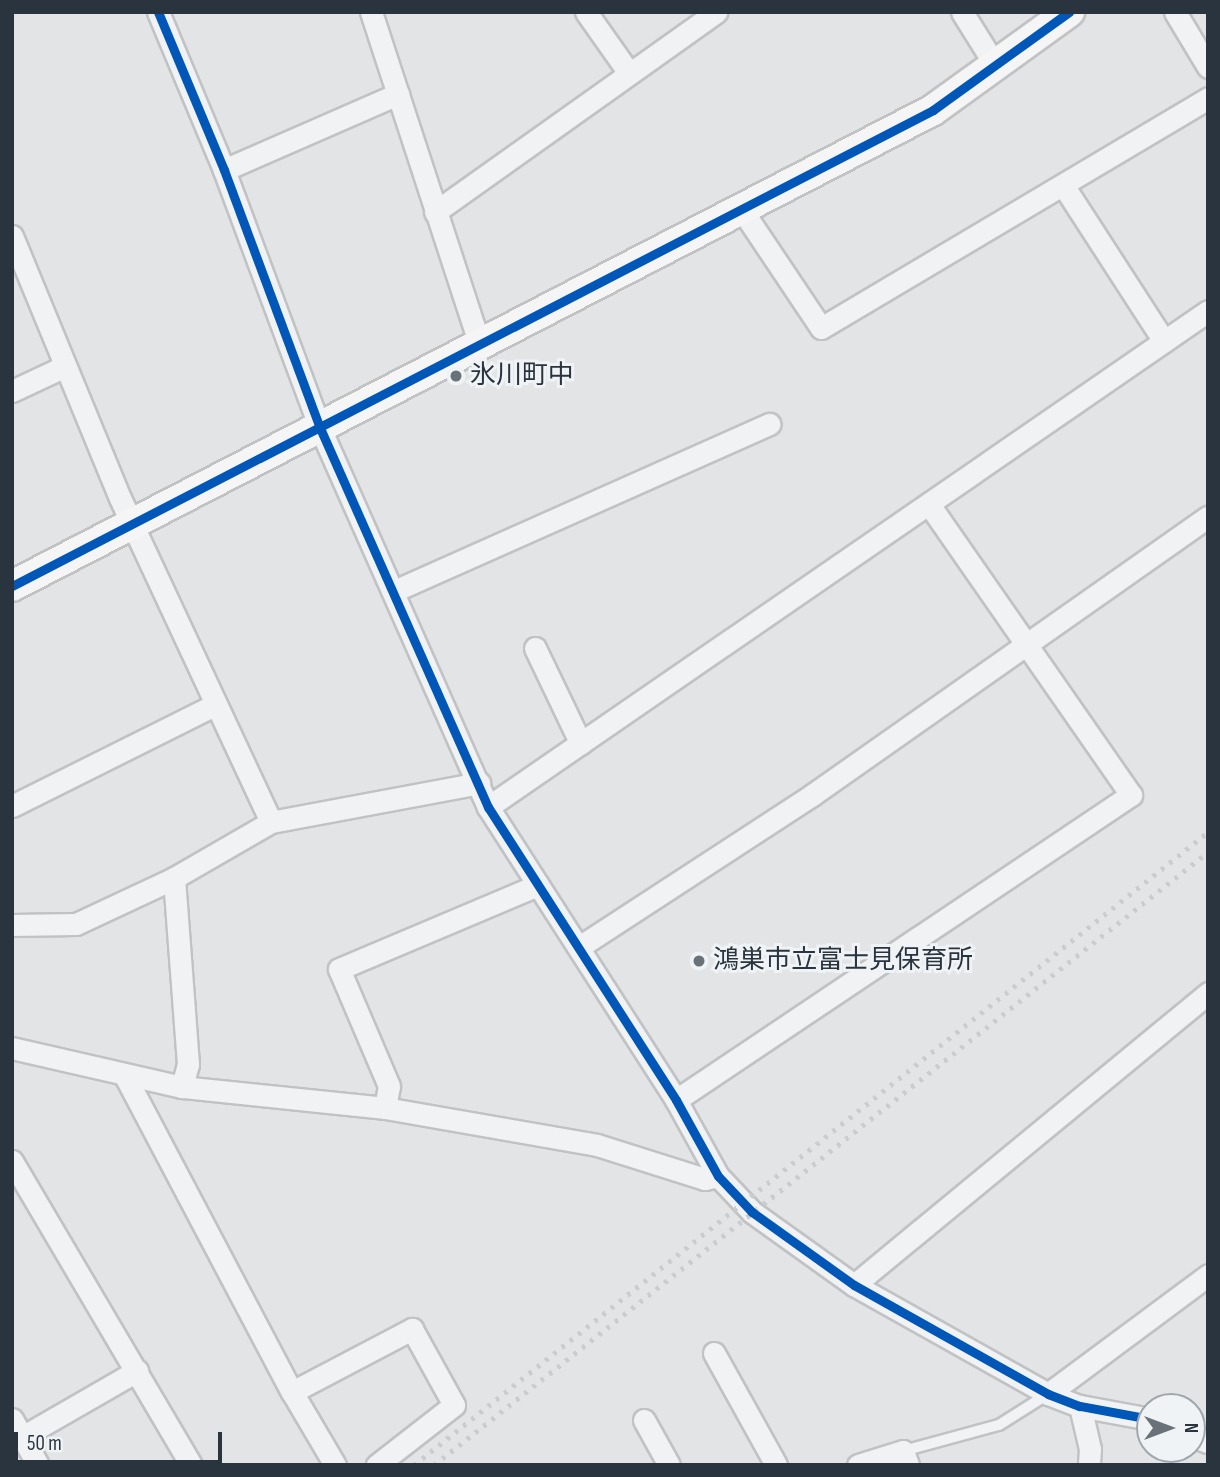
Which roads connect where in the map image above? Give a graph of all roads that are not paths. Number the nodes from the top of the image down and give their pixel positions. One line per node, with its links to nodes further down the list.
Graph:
1 (158, 12): 13 (street)
2 (371, 12): 11 (street)
3 (586, 12): 10 (street)
4 (716, 12): 10 (street)
5 (962, 12): 9 (street)
6 (1069, 12): 9 (street)
7 (1175, 12): 8 (street)
8 (1208, 67)
9 (998, 68): 15 (street)
10 (629, 73): 16 (street)
11 (398, 94): 13 (street); 16 (street)
12 (1208, 98): 14 (street)
13 (224, 170): 24 (street)
14 (1063, 184): 15 (street); 19 (street)
15 (742, 210): 20 (street)
16 (435, 212): 20 (street)
17 (12, 236): 21 (street)
18 (1208, 311): 19 (street)
19 (1164, 341): 25 (street)
20 (480, 346): 24 (street)
21 (64, 368): 22 (street); 27 (street)
22 (12, 391)
23 (769, 424): 29 (street)
24 (320, 428): 27 (street); 29 (street)
25 (929, 504): 30 (street); 33 (street)
26 (1208, 517): 30 (street)
27 (132, 525): 28 (street); 32 (street)
28 (12, 586)
29 (394, 591): 34 (street)
30 (1027, 646): 41 (street); 46 (street)
31 (535, 649): 33 (street)
32 (215, 705): 35 (street); 37 (street)
33 (581, 744): 36 (street)
34 (479, 783): 36 (street); 37 (street)
35 (12, 806)
36 (488, 807): 39 (street)
37 (271, 822): 38 (street)
38 (174, 878): 40 (street); 45 (street)
39 (538, 885): 41 (street); 47 (street)
40 (12, 925)
41 (579, 947): 46 (street)
42 (1208, 993): 51 (street)
43 (12, 1048): 44 (street)
44 (124, 1074): 45 (street); 54 (street)
45 (182, 1087): 47 (street)
46 (676, 1100): 49 (street)
47 (385, 1108): 49 (street)
48 (12, 1161): 53 (street)
49 (718, 1176): 51 (street)
50 (1208, 1275): 55 (street)
51 (854, 1284): 55 (street)
52 (714, 1353): 66 (street)
53 (137, 1371): 59 (street); 62 (street)
54 (292, 1392): 63 (street); 64 (street)
55 (1048, 1394): 56 (street); 60 (lane)
56 (1080, 1406): 57 (street); 68 (street)
57 (1136, 1416)
58 (644, 1420): 65 (street)
59 (17, 1428): 61 (street)
60 (906, 1458): 67 (street)
61 (38, 1465)
62 (191, 1465)
63 (335, 1465)
64 (377, 1465)
65 (669, 1465)
66 (776, 1465)
67 (858, 1465)
68 (1089, 1465)

